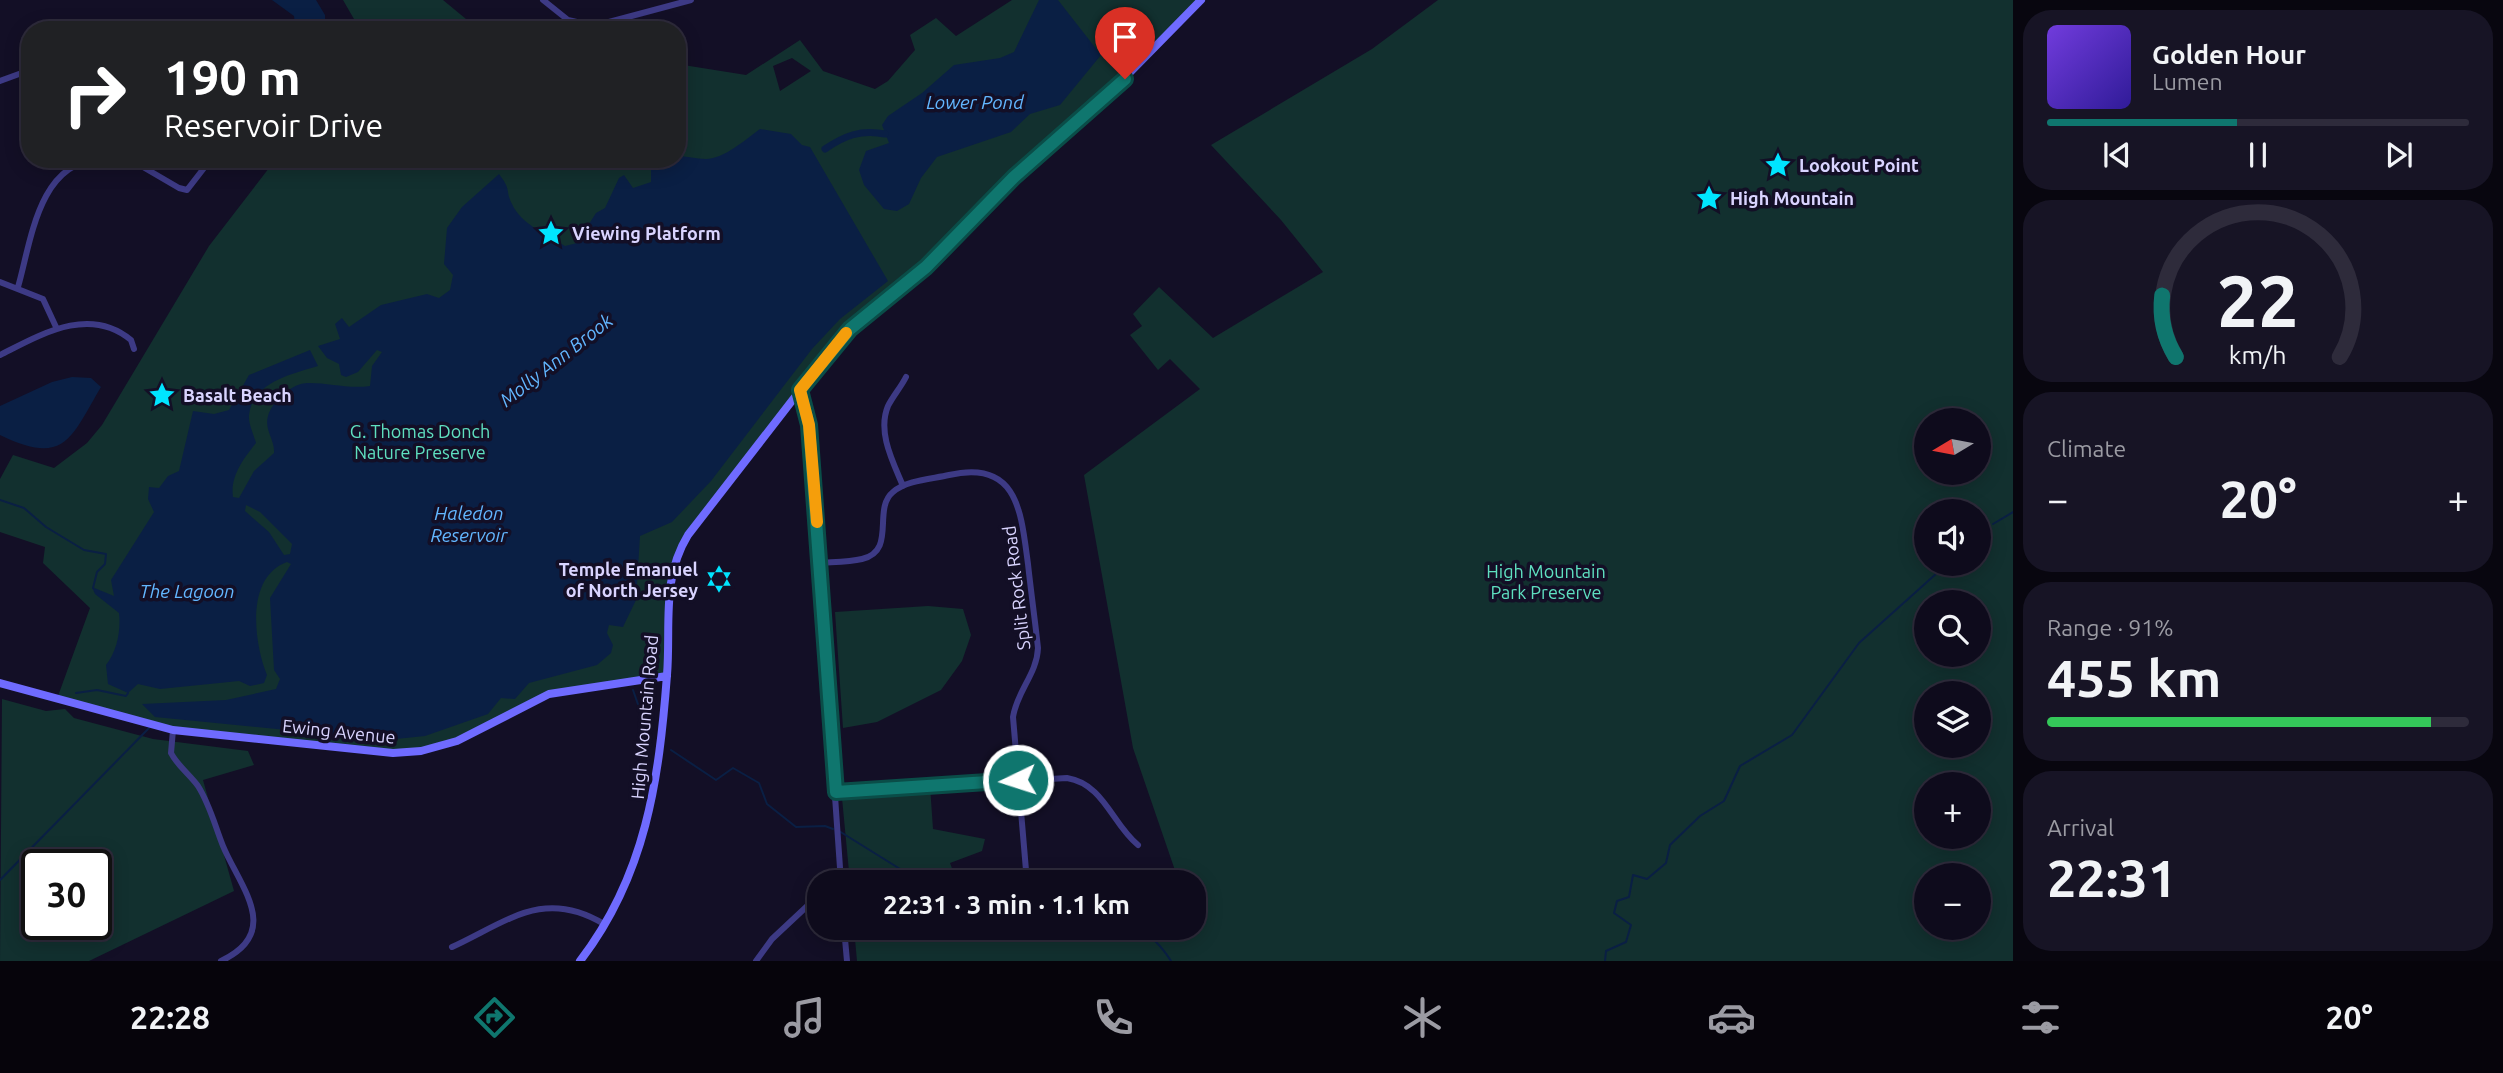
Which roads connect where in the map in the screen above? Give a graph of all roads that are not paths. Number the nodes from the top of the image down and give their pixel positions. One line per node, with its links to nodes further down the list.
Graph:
1 (543, 0): 4 (street)
2 (691, 0): 5 (street)
3 (1201, 0): 17 (main road, High Mountain Road)
4 (572, 21)
5 (613, 21)
6 (21, 73): 7 (street)
7 (0, 81)
8 (71, 168): 12 (street)
9 (145, 168): 10 (street)
10 (204, 168)
11 (0, 282): 12 (street)
12 (18, 286): 13 (street)
13 (56, 327): 14 (street); 15 (street)
14 (134, 349)
15 (0, 355)
16 (906, 377): 18 (street)
17 (800, 390): 19 (street); 20 (main road, High Mountain Road)
18 (903, 486): 19 (street); 23 (street, Split Rock Road)
19 (820, 563): 24 (street)
20 (667, 676): 22 (main road, Ewing Avenue); 29 (main road, High Mountain Road)
21 (0, 683): 22 (main road, Ewing Avenue)
22 (173, 730): 32 (street)
23 (1018, 780): 24 (street); 25 (street); 27 (street, Split Rock Road)
24 (836, 792): 26 (street)
25 (1138, 845)
26 (840, 870)
27 (1026, 870)
28 (807, 906): 34 (street)
29 (604, 924): 31 (street); 33 (main road, High Mountain Road)
30 (845, 940): 35 (street)
31 (453, 947)
32 (221, 961)
33 (580, 961)
34 (756, 961)
35 (847, 961)

